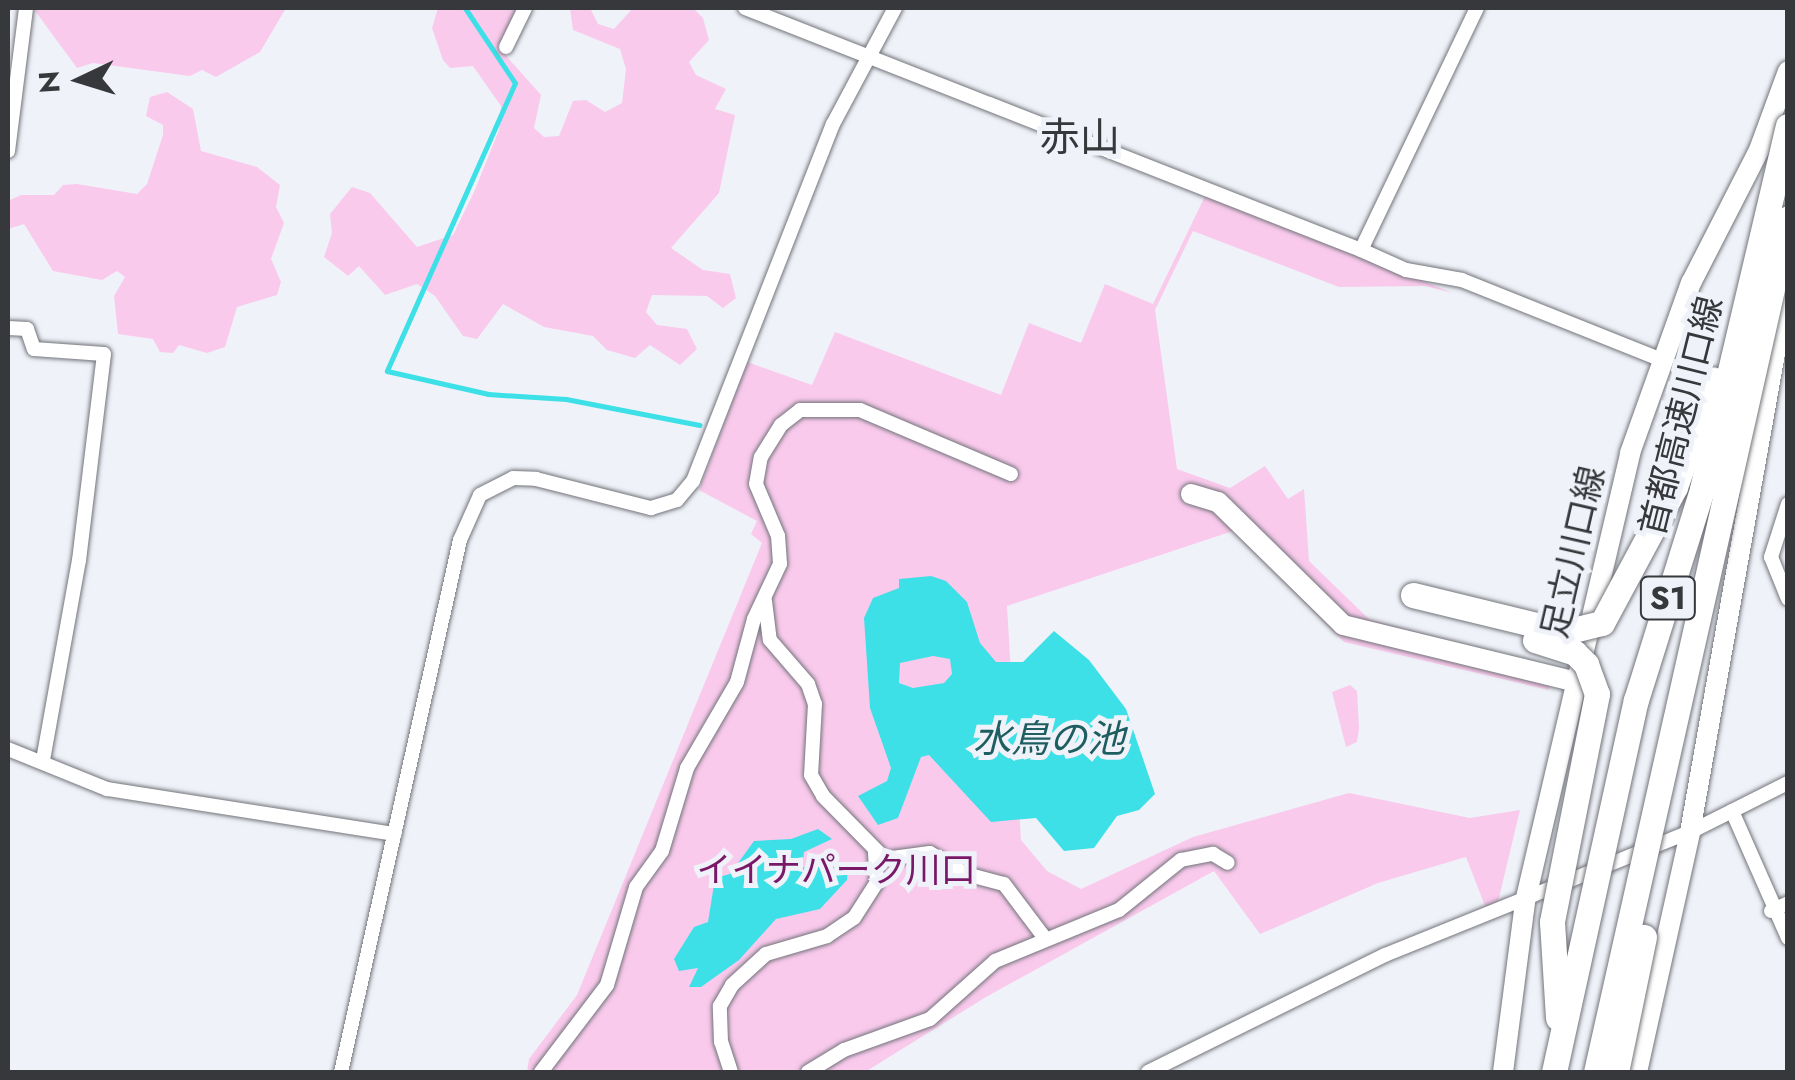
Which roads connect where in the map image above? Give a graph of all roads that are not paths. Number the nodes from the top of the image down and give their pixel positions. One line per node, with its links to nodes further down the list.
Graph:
1 (26, 8): 10 (street)
2 (525, 8): 6 (street)
3 (745, 8): 7 (street)
4 (895, 8): 7 (street)
5 (1477, 8): 13 (street)
6 (506, 48)
7 (869, 57): 13 (street); 29 (street)
8 (1788, 71): 16 (main road, 足立川口線)
9 (1788, 126): 11 (highway, 首都高速川口線 / S1, bridge)
10 (8, 151)
11 (1774, 182): 37 (highway, 首都高速川口線 / S1, bridge); 37 (highway, bridge)
12 (1788, 218): 20 (highway, 首都高速川口線 / S1, bridge)
13 (1361, 250): 16 (street)
14 (1788, 280): 28 (main road)
15 (8, 328): 25 (street)
16 (1660, 359): 23 (main road, 足立川口線)
17 (1011, 474): 22 (street)
18 (1190, 494): 23 (main road)
19 (1788, 504): 21 (street)
20 (1711, 563): 45 (highway, 首都高速川口線 / S1, bridge); 46 (highway, bridge)
21 (1788, 599)
22 (766, 600): 30 (street); 39 (street)
23 (1576, 682): 32 (main road, 足立川口線)
24 (8, 749): 25 (street)
25 (43, 761): 29 (street)
26 (1788, 783): 27 (street)
27 (1732, 811): 28 (street); 34 (street)
28 (1690, 832): 32 (street); 47 (main road)
29 (396, 834): 38 (street)
30 (875, 852): 35 (street); 40 (street)
31 (1228, 862): 35 (street)
32 (1525, 902): 42 (street); 43 (main road, 足立川口線)
33 (1788, 903): 34 (street)
34 (1771, 911): 36 (street)
35 (1044, 937): 41 (street)
36 (1788, 938)
37 (1560, 1038): 44 (highway, 首都高速川口線 / S1, bridge)
38 (341, 1072)
39 (540, 1072)
40 (731, 1072)
41 (808, 1072)
42 (1148, 1072)
43 (1503, 1072)
44 (1554, 1072)
45 (1596, 1072)
46 (1616, 1072)
47 (1636, 1072)

